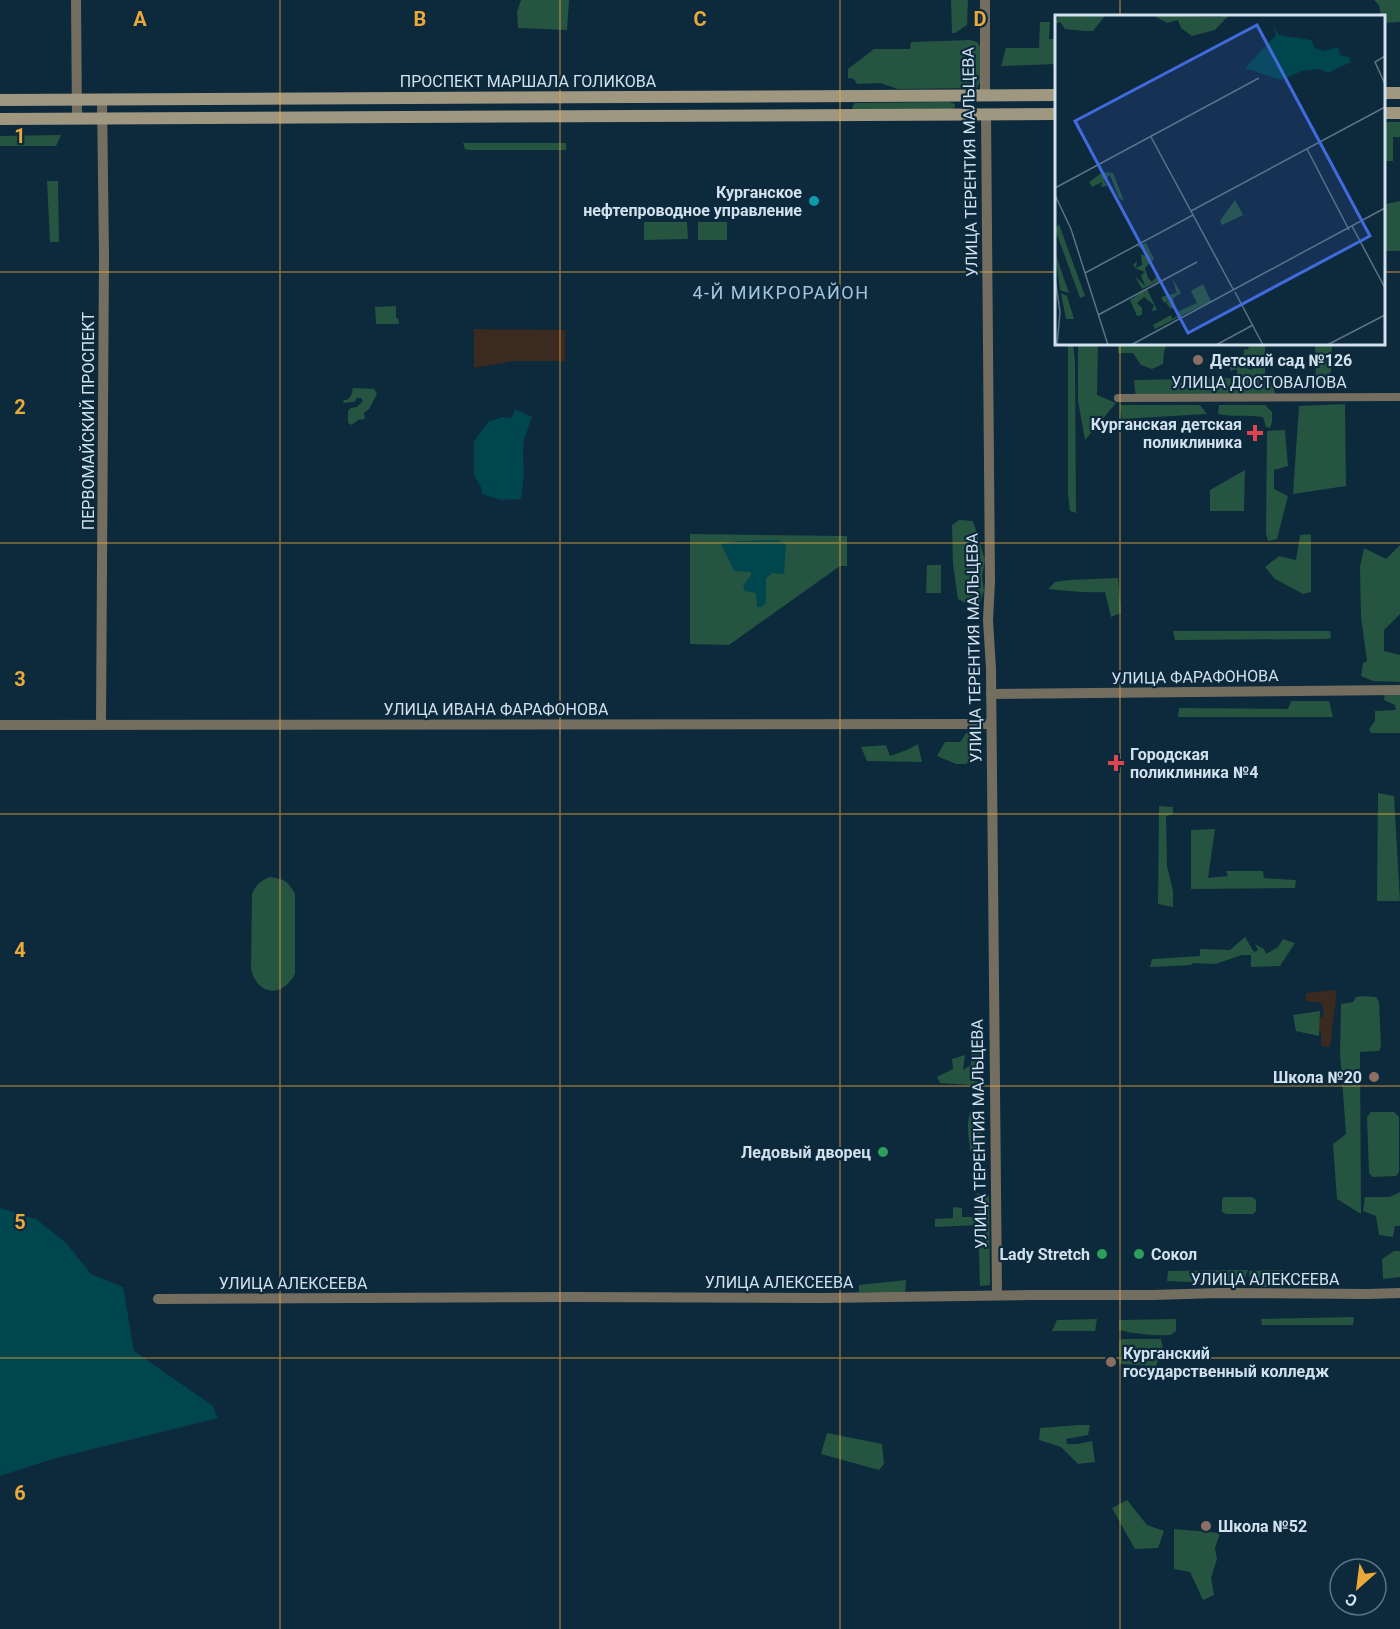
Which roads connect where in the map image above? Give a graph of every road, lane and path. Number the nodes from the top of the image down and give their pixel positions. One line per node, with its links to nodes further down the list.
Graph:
1 (76, 0): 8 (street)
2 (985, 0): 3 (street, УЛИЦА ТЕРЕНТИЯ МАЛЬЦЕВА)
3 (985, 95): 4 (main road, ПРОСПЕКТ МАРШАЛА ГОЛИКОВА); 5 (main road, ПРОСПЕКТ МАРШАЛА ГОЛИКОВА); 10 (main road, УЛИЦА ТЕРЕНТИЯ МАЛЬЦЕВА)
4 (1055, 95)
5 (843, 96): 6 (main road, ПРОСПЕКТ МАРШАЛА ГОЛИКОВА); 12 (main road)
6 (729, 97): 9 (main road, ПРОСПЕКТ МАРШАЛА ГОЛИКОВА); 13 (main road)
7 (0, 100): 8 (main road, ПРОСПЕКТ МАРШАЛА ГОЛИКОВА)
8 (77, 100): 9 (main road, ПРОСПЕКТ МАРШАЛА ГОЛИКОВА); 15 (street)
9 (102, 100): 16 (street, ПЕРВОМАЙСКИЙ ПРОСПЕКТ)
10 (986, 114): 11 (main road); 12 (main road); 20 (street, УЛИЦА ТЕРЕНТИЯ МАЛЬЦЕВА)
11 (1055, 114)
12 (843, 115): 13 (main road)
13 (730, 116): 16 (main road)
14 (0, 118): 15 (main road)
15 (77, 118): 16 (main road)
16 (102, 118): 21 (street, ПЕРВОМАЙСКИЙ ПРОСПЕКТ)
17 (1400, 397): 18 (street, УЛИЦА ДОСТОВАЛОВА)
18 (1118, 398)
19 (1400, 690): 20 (street, УЛИЦА ФАРАФОНОВА)
20 (991, 694): 22 (street, УЛИЦА ТЕРЕНТИЯ МАЛЬЦЕВА)
21 (101, 724): 22 (street, УЛИЦА ИВАНА ФАРАФОНОВА); 23 (street, УЛИЦА ИВАНА ФАРАФОНОВА)
22 (991, 724): 25 (street, УЛИЦА ТЕРЕНТИЯ МАЛЬЦЕВА)
23 (0, 725)
24 (1400, 1293): 25 (street, УЛИЦА АЛЕКСЕЕВА)
25 (997, 1295): 26 (street, УЛИЦА АЛЕКСЕЕВА)
26 (158, 1299)

